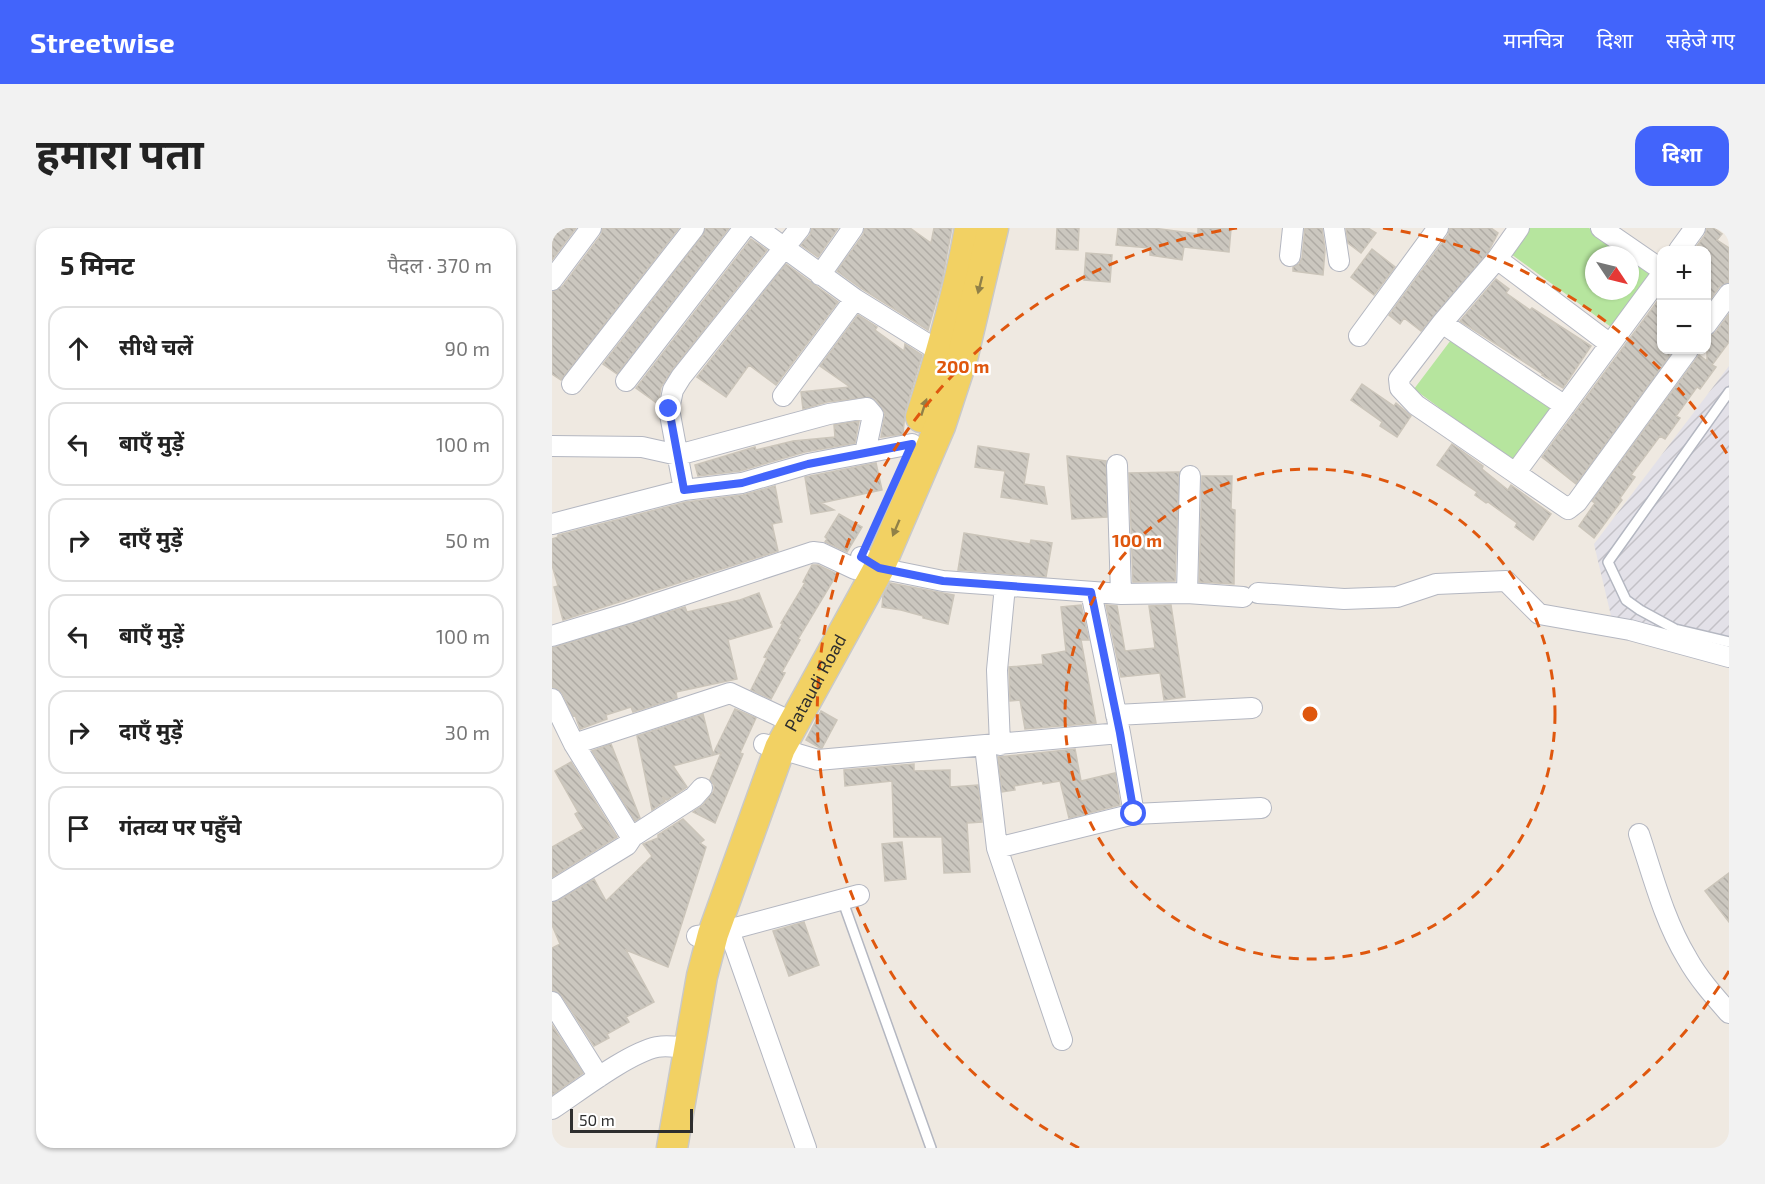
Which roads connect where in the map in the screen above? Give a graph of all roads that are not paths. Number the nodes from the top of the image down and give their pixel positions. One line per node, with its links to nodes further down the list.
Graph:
1 (591, 228): 22 (street)
2 (694, 228): 33 (street)
3 (744, 228): 32 (street)
4 (757, 228): 16 (street)
5 (800, 228): 16 (street)
6 (853, 228): 21 (street)
7 (970, 228): 31 (main road)
8 (993, 228): 31 (main road, one-way to 31)
9 (1293, 228): 17 (street)
10 (1334, 228): 19 (street)
11 (1438, 228): 28 (street)
12 (1519, 228): 18 (street)
13 (1602, 228): 20 (street)
14 (1695, 228): 15 (street)
15 (1682, 246)
16 (785, 248): 21 (street); 40 (street)
17 (1290, 256)
18 (1497, 259): 27 (street); 29 (street)
19 (1339, 261)
20 (1657, 268)
21 (820, 275): 25 (street)
22 (552, 278)
23 (1657, 279): 29 (street)
24 (1729, 294): 26 (street)
25 (855, 299): 31 (street); 35 (street)
26 (1711, 319)
27 (1442, 323): 36 (street); 42 (street)
28 (1359, 336)
29 (1610, 344): 36 (street)
30 (1686, 354): 42 (street)
31 (952, 356): 37 (main road, one-way to 31); 46 (main road, one-way to 46)
32 (626, 381)
33 (573, 384)
34 (1729, 392): 52 (lane)
35 (783, 396)
36 (1565, 406): 42 (street)
37 (912, 444): 39 (street); 46 (main road)
38 (552, 446): 40 (street)
39 (865, 453): 40 (street); 44 (street)
40 (678, 455): 44 (street)
41 (1117, 465): 50 (street)
42 (1516, 472)
43 (1190, 476): 49 (street)
44 (684, 490): 45 (street)
45 (552, 524)
46 (865, 565): 47 (street); 51 (street); 57 (main road)
47 (1005, 586): 48 (street); 59 (street)
48 (1091, 592): 50 (street); 56 (street)
49 (1187, 593): 50 (street); 53 (street)
50 (1121, 594)
51 (552, 636)
52 (1729, 642)
53 (1729, 657)
54 (552, 699): 58 (street)
55 (1252, 708): 56 (street)
56 (1118, 724): 59 (street); 62 (street)
57 (778, 732): 58 (street); 59 (street); 68 (main road)
58 (574, 744): 64 (street)
59 (993, 745): 65 (street)
60 (702, 788): 64 (street)
61 (1261, 808): 62 (street)
62 (1134, 814): 65 (street)
63 (1639, 834): 70 (street)
64 (633, 836): 66 (street)
65 (997, 848): 71 (street)
66 (552, 891)
67 (851, 897): 68 (street); 78 (lane)
68 (713, 933): 72 (main road); 77 (street)
69 (552, 1002): 73 (street)
70 (1729, 1013)
71 (1062, 1040)
72 (681, 1048): 73 (street); 75 (main road); 76 (main road)
73 (599, 1077): 74 (street)
74 (552, 1109)
75 (656, 1148)
76 (672, 1148)
77 (806, 1148)
78 (931, 1148)

